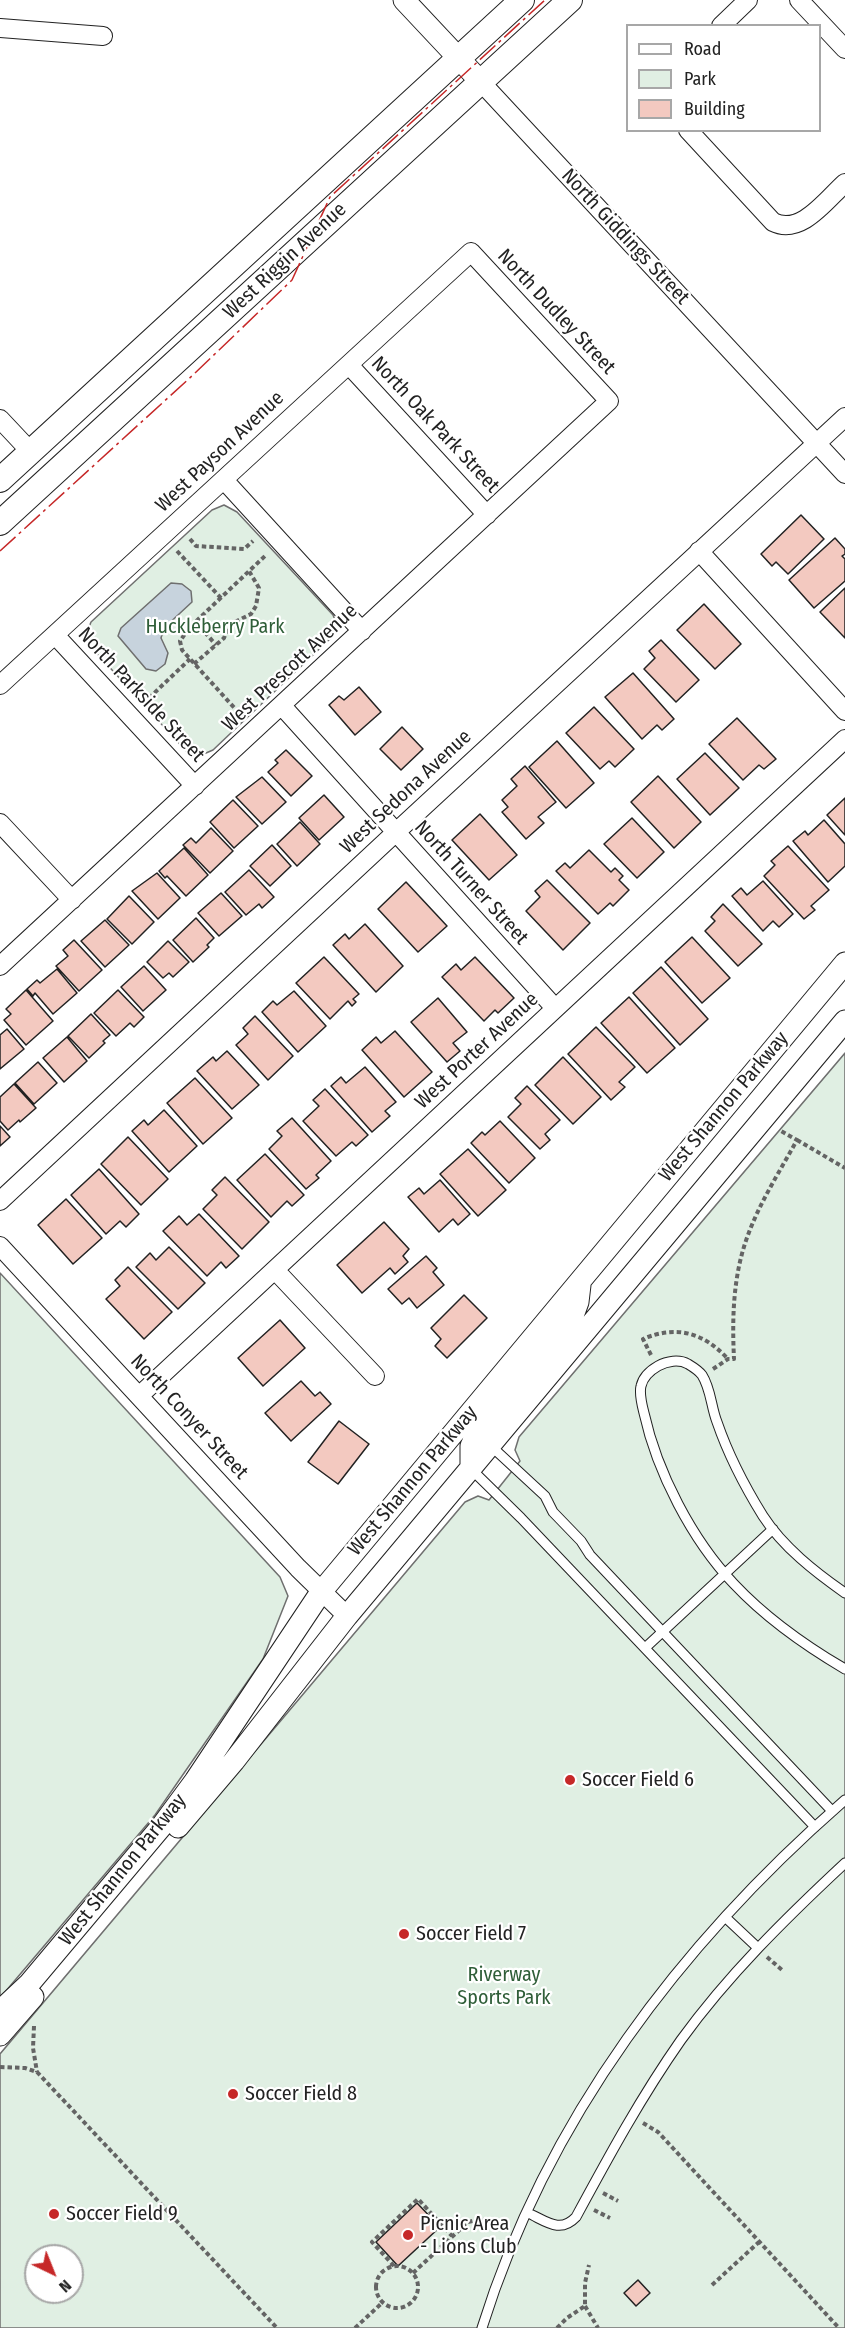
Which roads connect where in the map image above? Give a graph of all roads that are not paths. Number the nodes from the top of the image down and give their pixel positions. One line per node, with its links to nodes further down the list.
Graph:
1 (404, 0): 10 (street, North Giddings Street)
2 (522, 0): 10 (main road, West Riggin Avenue)
3 (570, 0): 11 (main road, West Riggin Avenue)
4 (748, 0): 6 (street)
5 (799, 0): 9 (street)
6 (723, 24)
7 (0, 28): 8 (street)
8 (103, 36)
9 (845, 49)
10 (459, 58): 11 (street, North Giddings Street); 20 (main road, West Riggin Avenue)
11 (480, 81): 19 (street, North Giddings Street); 25 (main road, West Riggin Avenue)
12 (690, 132): 13 (street)
13 (845, 183)
14 (471, 252): 15 (street, West Payson Avenue); 16 (street, North Dudley Street)
15 (349, 365): 23 (street, West Payson Avenue); 24 (street, North Oak Park Street)
16 (609, 401): 24 (street, West Prescott Avenue)
17 (845, 417): 19 (street, West Sedona Avenue)
18 (0, 419): 20 (street)
19 (817, 444): 21 (street, North Giddings Street); 26 (street, West Sedona Avenue)
20 (31, 452): 22 (main road, West Riggin Avenue)
21 (845, 474)
22 (0, 480)
23 (224, 480): 27 (street); 28 (street, West Payson Avenue)
24 (487, 515): 27 (street, West Prescott Avenue)
25 (0, 523)
26 (699, 551): 31 (street); 35 (street, West Sedona Avenue)
27 (362, 631): 30 (street, West Prescott Avenue)
28 (55, 635): 29 (street, West Payson Avenue); 33 (street, North Parkside Street)
29 (0, 685)
30 (282, 706): 33 (street, West Prescott Avenue); 35 (street, North Turner Street)
31 (845, 711)
32 (845, 739): 39 (street, West Porter Avenue)
33 (195, 786): 36 (street, West Prescott Avenue)
34 (0, 823): 36 (street)
35 (395, 833): 39 (street, North Turner Street); 41 (street, West Sedona Avenue)
36 (72, 900): 38 (street, West Prescott Avenue)
37 (845, 963): 44 (street, West Shannon Parkway)
38 (0, 966)
39 (555, 1008): 43 (street, West Porter Avenue)
40 (845, 1021): 47 (street, West Shannon Parkway)
41 (0, 1201)
42 (0, 1246): 46 (street, North Conyer Street)
43 (275, 1270): 45 (street); 46 (street, West Porter Avenue)
44 (580, 1282): 48 (street); 51 (street, West Shannon Parkway)
45 (375, 1376)
46 (139, 1396): 51 (street, North Conyer Street)
47 (491, 1446): 48 (street, West Shannon Parkway); 54 (lane)
48 (471, 1469): 53 (street, West Shannon Parkway); 55 (lane)
49 (772, 1528): 50 (lane); 50 (lane); 52 (lane)
50 (724, 1573): 54 (lane); 56 (lane)
51 (321, 1592): 53 (street, North Conyer Street); 63 (street, West Shannon Parkway)
52 (845, 1593)
53 (347, 1616): 64 (street, West Shannon Parkway)
54 (663, 1632): 55 (lane); 58 (lane)
55 (645, 1648): 59 (lane)
56 (845, 1669)
57 (845, 1800): 58 (lane)
58 (832, 1811): 59 (lane)
59 (815, 1827): 61 (lane)
60 (845, 1863): 62 (lane)
61 (724, 1917): 62 (lane); 65 (lane)
62 (758, 1948): 65 (lane)
63 (0, 2011)
64 (0, 2035)
65 (528, 2213): 66 (lane)
66 (482, 2328)

